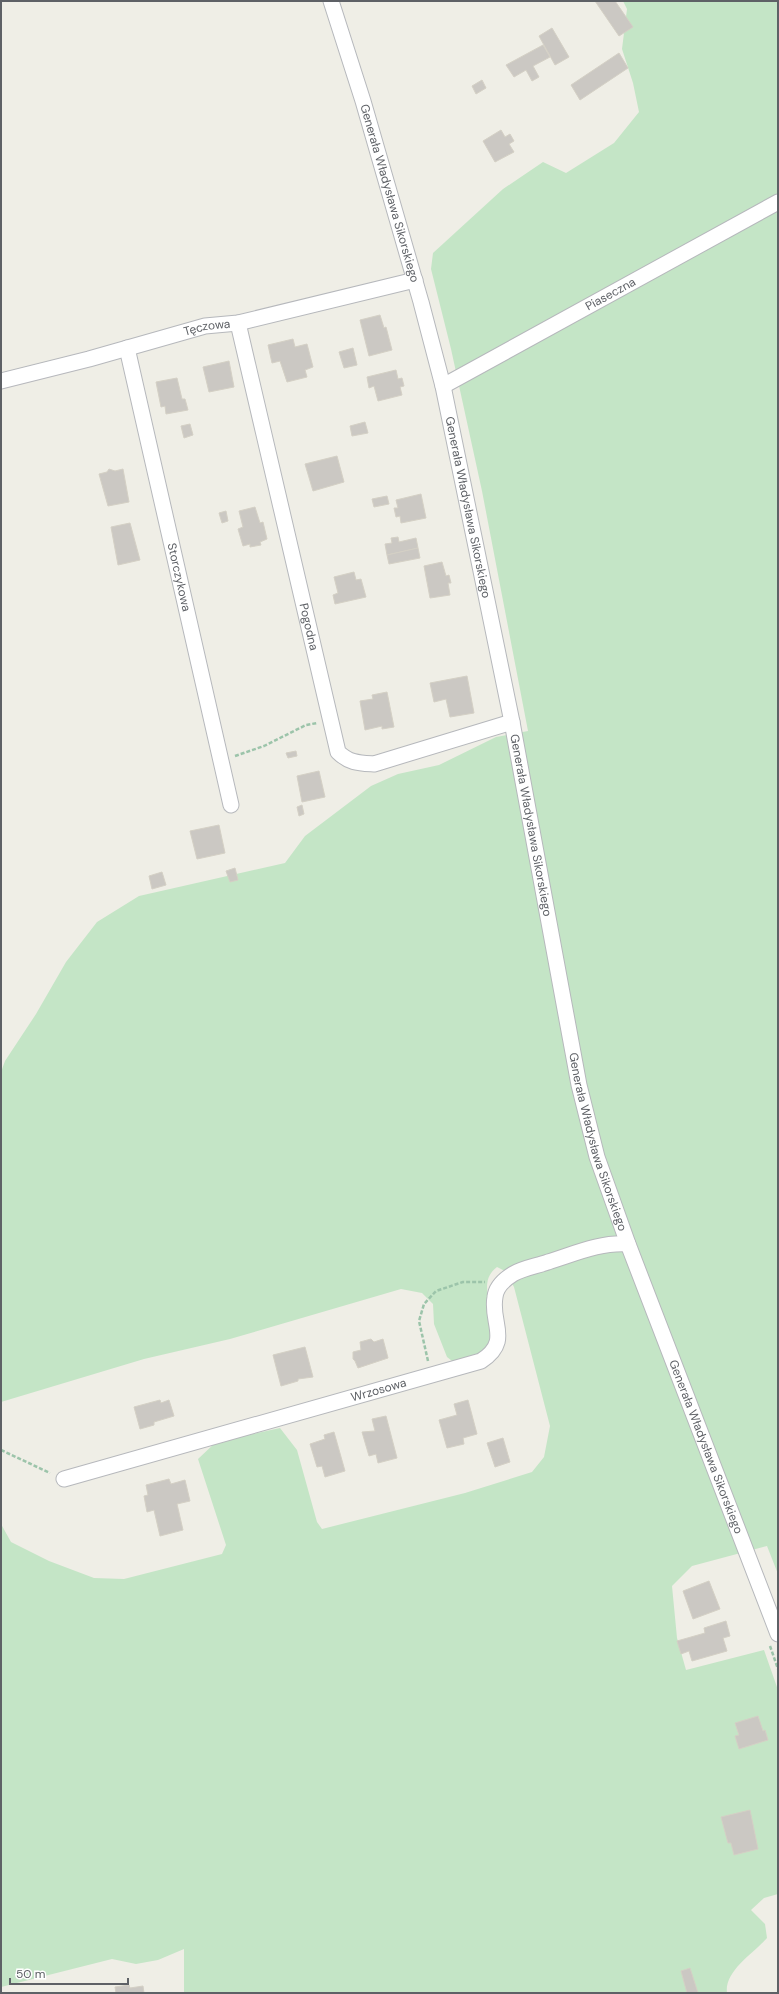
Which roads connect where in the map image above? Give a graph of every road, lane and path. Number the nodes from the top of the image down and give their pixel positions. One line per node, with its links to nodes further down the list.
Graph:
1 (331, 1): 3 (street, Generała Władysława Sikorskiego)
2 (778, 202): 7 (street, Piaseczna)
3 (415, 280): 4 (street, Tęczowa); 7 (street, Generała Władysława Sikorskiego)
4 (238, 323): 5 (street, Tęczowa); 8 (street, Pogodna)
5 (127, 348): 6 (street, Tęczowa); 10 (street, Storczykowa)
6 (1, 381)
7 (443, 386): 9 (street, Generała Władysława Sikorskiego)
8 (330, 722): 9 (street, Pogodna); 10 (path)
9 (512, 722): 12 (street, Generała Władysława Sikorskiego)
10 (222, 769): 11 (street, Storczykowa)
11 (232, 805)
12 (628, 1244): 13 (street); 17 (street, Generała Władysława Sikorskiego)
13 (501, 1284): 14 (street, Wrzosowa); 14 (path)
14 (431, 1375): 16 (street, Wrzosowa)
15 (1, 1450): 16 (path)
16 (64, 1479)
17 (778, 1634)

